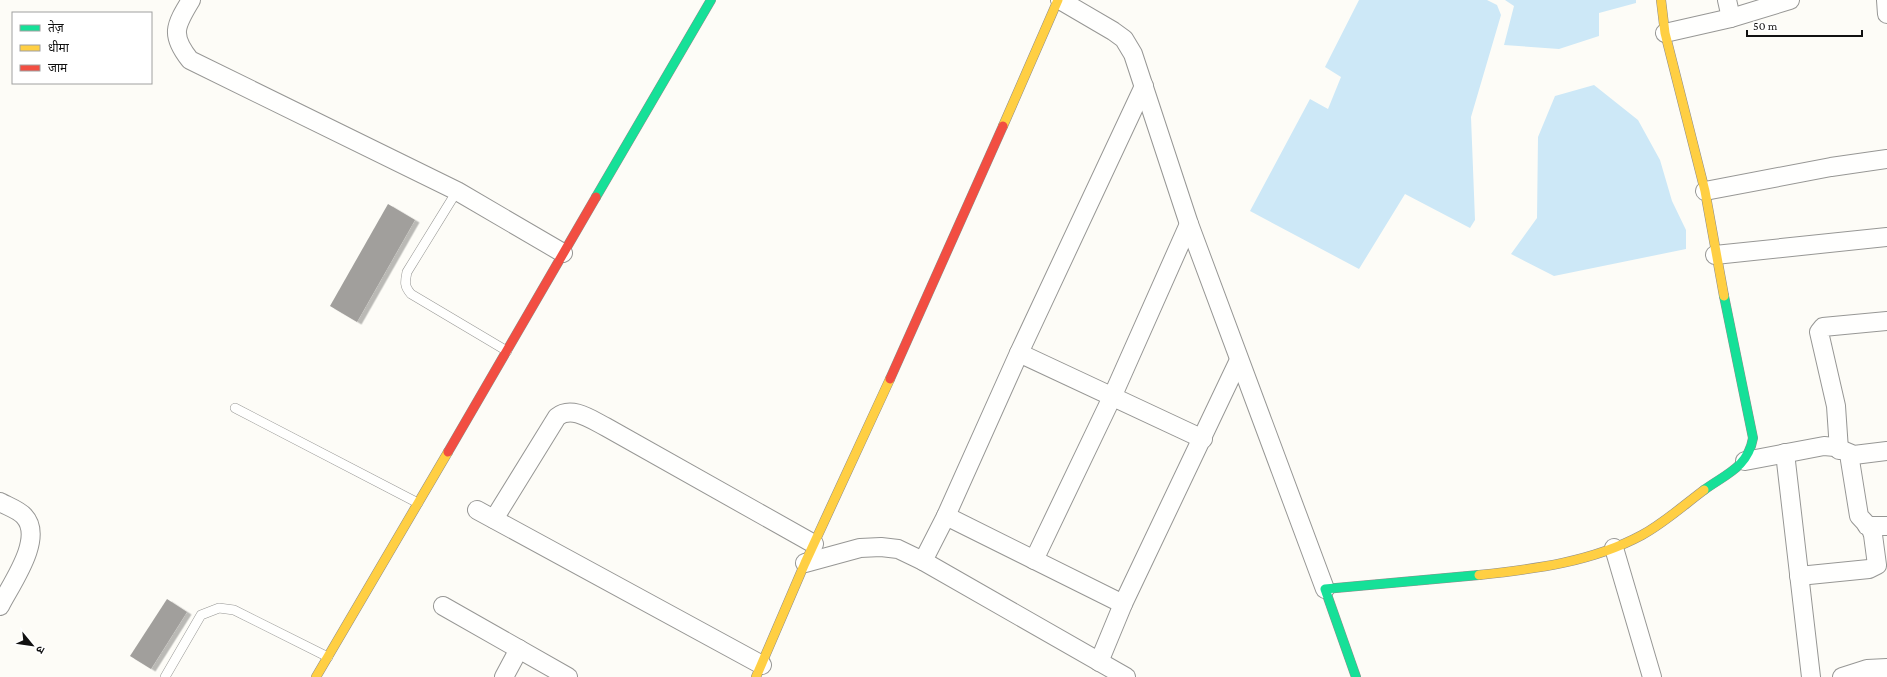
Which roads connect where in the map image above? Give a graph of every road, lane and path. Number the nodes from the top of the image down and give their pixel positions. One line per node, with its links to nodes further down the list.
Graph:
1 (191, 0): 13 (street)
2 (711, 0): 17 (street)
3 (1059, 0): 11 (street); 37 (street)
4 (1661, 0): 10 (street)
5 (1727, 0): 9 (street)
6 (1790, 0): 9 (street)
7 (1886, 0): 8 (street)
8 (1887, 14)
9 (1731, 18): 10 (street)
10 (1665, 33): 14 (street)
11 (1144, 86): 15 (street); 21 (street)
12 (1887, 159): 14 (street)
13 (457, 191): 17 (street); 20 (lane)
14 (1705, 191): 18 (street)
15 (1189, 224): 22 (street); 23 (street)
16 (1887, 237): 18 (street)
17 (563, 253): 20 (street)
18 (1715, 255): 29 (street)
19 (1887, 321): 27 (street)
20 (506, 351): 31 (street)
21 (1019, 353): 23 (street); 33 (street)
22 (1239, 360): 25 (street); 43 (street)
23 (1113, 396): 25 (street); 39 (street)
24 (235, 408): 31 (lane)
25 (1203, 439): 44 (street)
26 (1887, 451): 27 (street)
27 (1844, 452): 28 (street); 35 (street)
28 (1785, 453): 29 (street); 42 (street)
29 (1745, 461): 38 (street)
30 (0, 502): 45 (street)
31 (418, 503): 48 (street)
32 (477, 510): 34 (street)
33 (946, 516): 39 (street); 40 (street)
34 (494, 519): 37 (street); 51 (street)
35 (1867, 526): 36 (street); 42 (street)
36 (1887, 526)
37 (814, 544): 41 (street)
38 (1614, 548): 43 (street); 58 (street)
39 (1034, 560): 44 (street)
40 (923, 561): 41 (street); 49 (street)
41 (805, 563): 51 (street)
42 (1799, 576): 59 (street)
43 (1325, 589): 57 (street)
44 (1123, 604): 49 (street)
45 (0, 606)
46 (443, 606): 47 (street)
47 (519, 649): 54 (street); 55 (street)
48 (328, 657): 52 (lane); 53 (street)
49 (1099, 662): 56 (street)
50 (1887, 668): 60 (street)
51 (759, 671)
52 (165, 677)
53 (316, 677)
54 (504, 677)
55 (568, 677)
56 (1126, 677)
57 (1356, 677)
58 (1652, 677)
59 (1811, 677)
60 (1842, 677)

